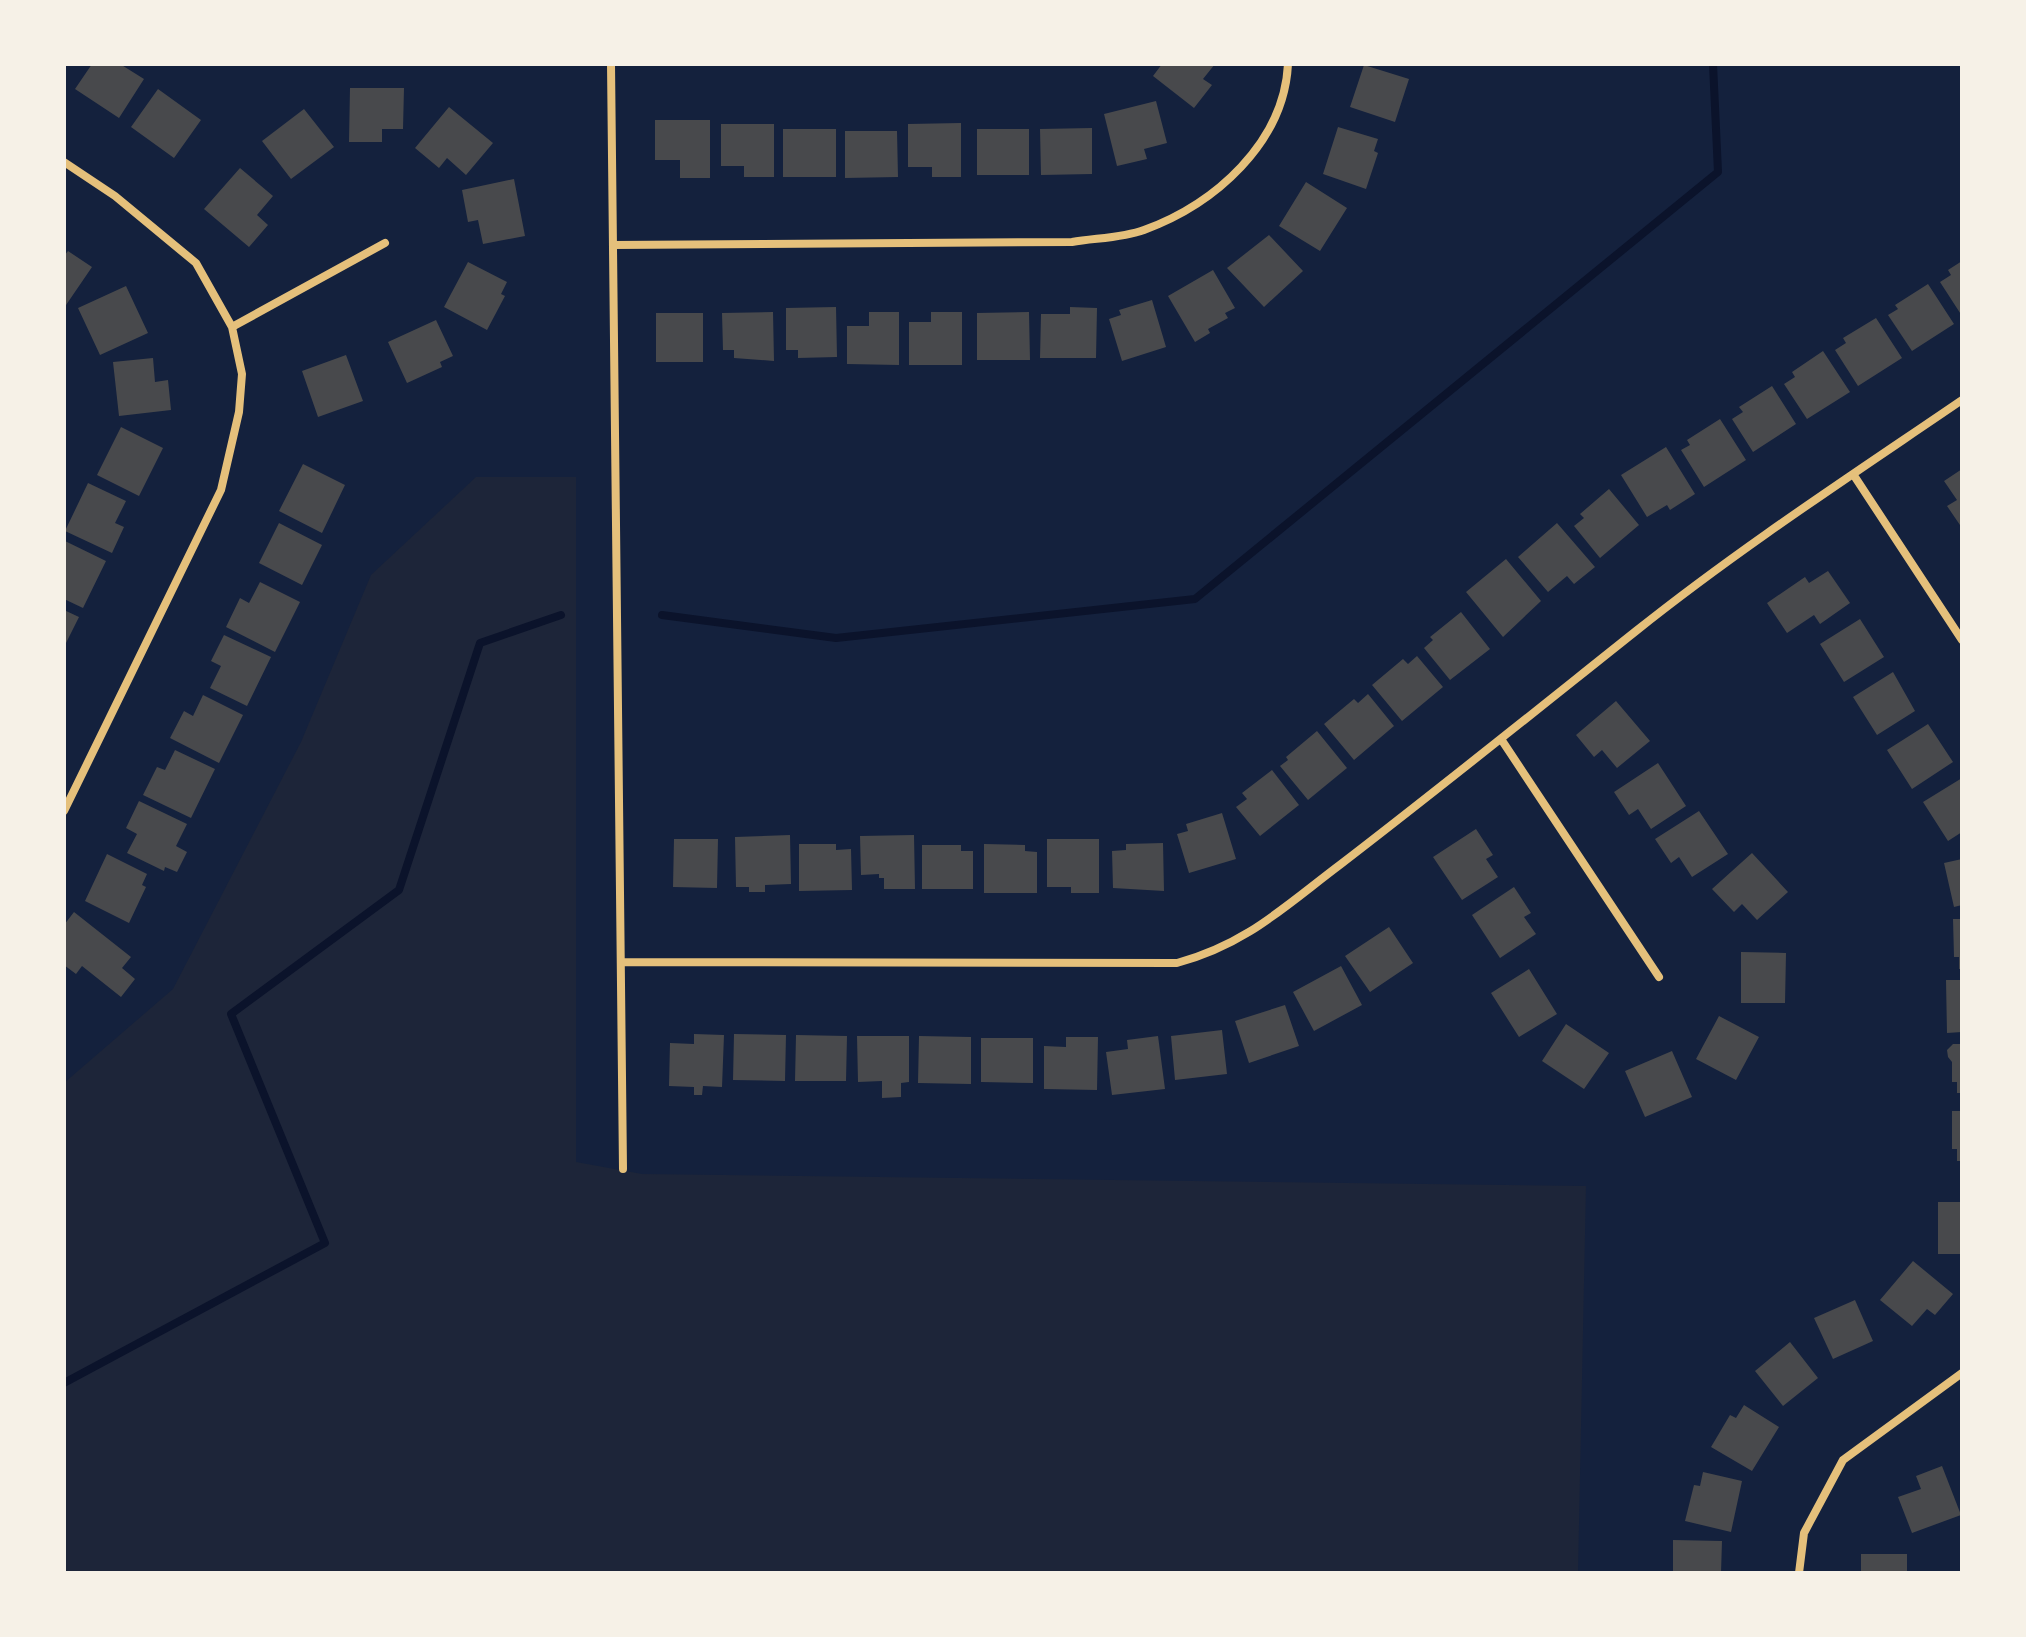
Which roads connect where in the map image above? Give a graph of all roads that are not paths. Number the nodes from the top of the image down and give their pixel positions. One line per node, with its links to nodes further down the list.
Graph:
1 (611, 64): 5 (street)
2 (1288, 64): 5 (street)
3 (64, 162): 6 (street)
4 (385, 243): 6 (street)
5 (613, 245): 12 (street)
6 (232, 327): 11 (street)
7 (1962, 400): 8 (street)
8 (1853, 474): 9 (street); 10 (street)
9 (1962, 640)
10 (1501, 739): 12 (street); 13 (street)
11 (64, 811)
12 (621, 962): 14 (street)
13 (1659, 977)
14 (623, 1169)
15 (1962, 1373): 16 (street)
16 (1799, 1573)

